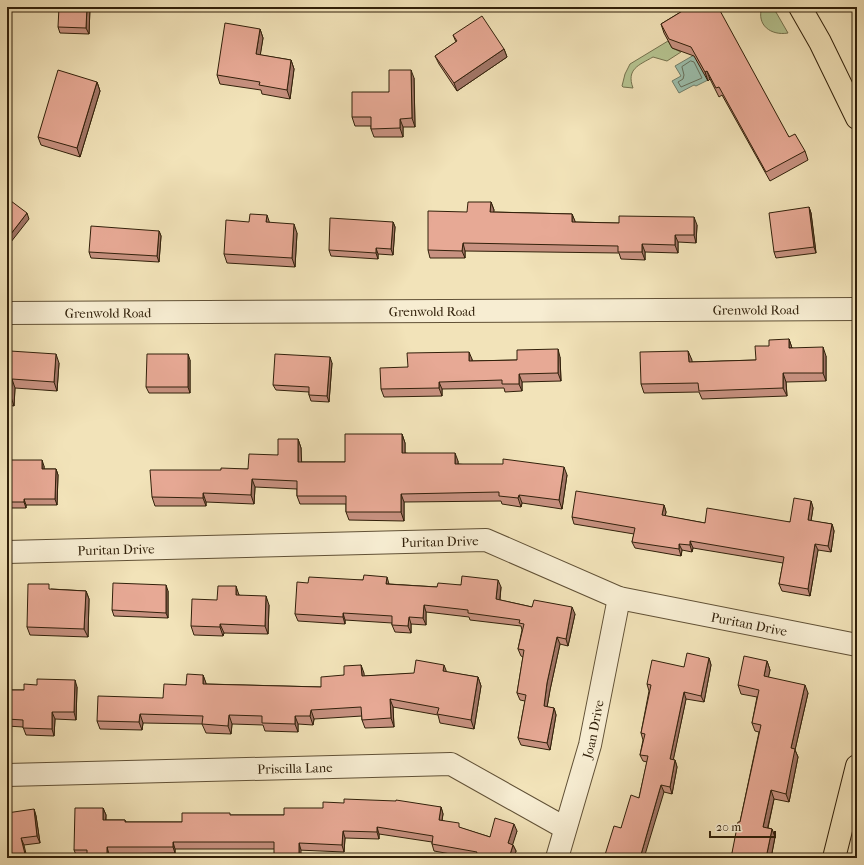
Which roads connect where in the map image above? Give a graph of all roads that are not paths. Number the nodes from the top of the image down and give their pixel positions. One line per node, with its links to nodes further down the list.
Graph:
1 (800, 7): 2 (main road)
2 (852, 92): 3 (main road)
3 (857, 118)
4 (857, 309): 5 (street, Grenwold Road)
5 (7, 313)
6 (7, 552): 7 (street, Puritan Drive)
7 (619, 598): 8 (street, Puritan Drive); 11 (street, Joan Drive)
8 (857, 645)
9 (857, 766): 13 (main road)
10 (7, 775): 11 (street, Priscilla Lane)
11 (566, 828): 12 (street, Joan Drive)
12 (557, 858)
13 (834, 858)

